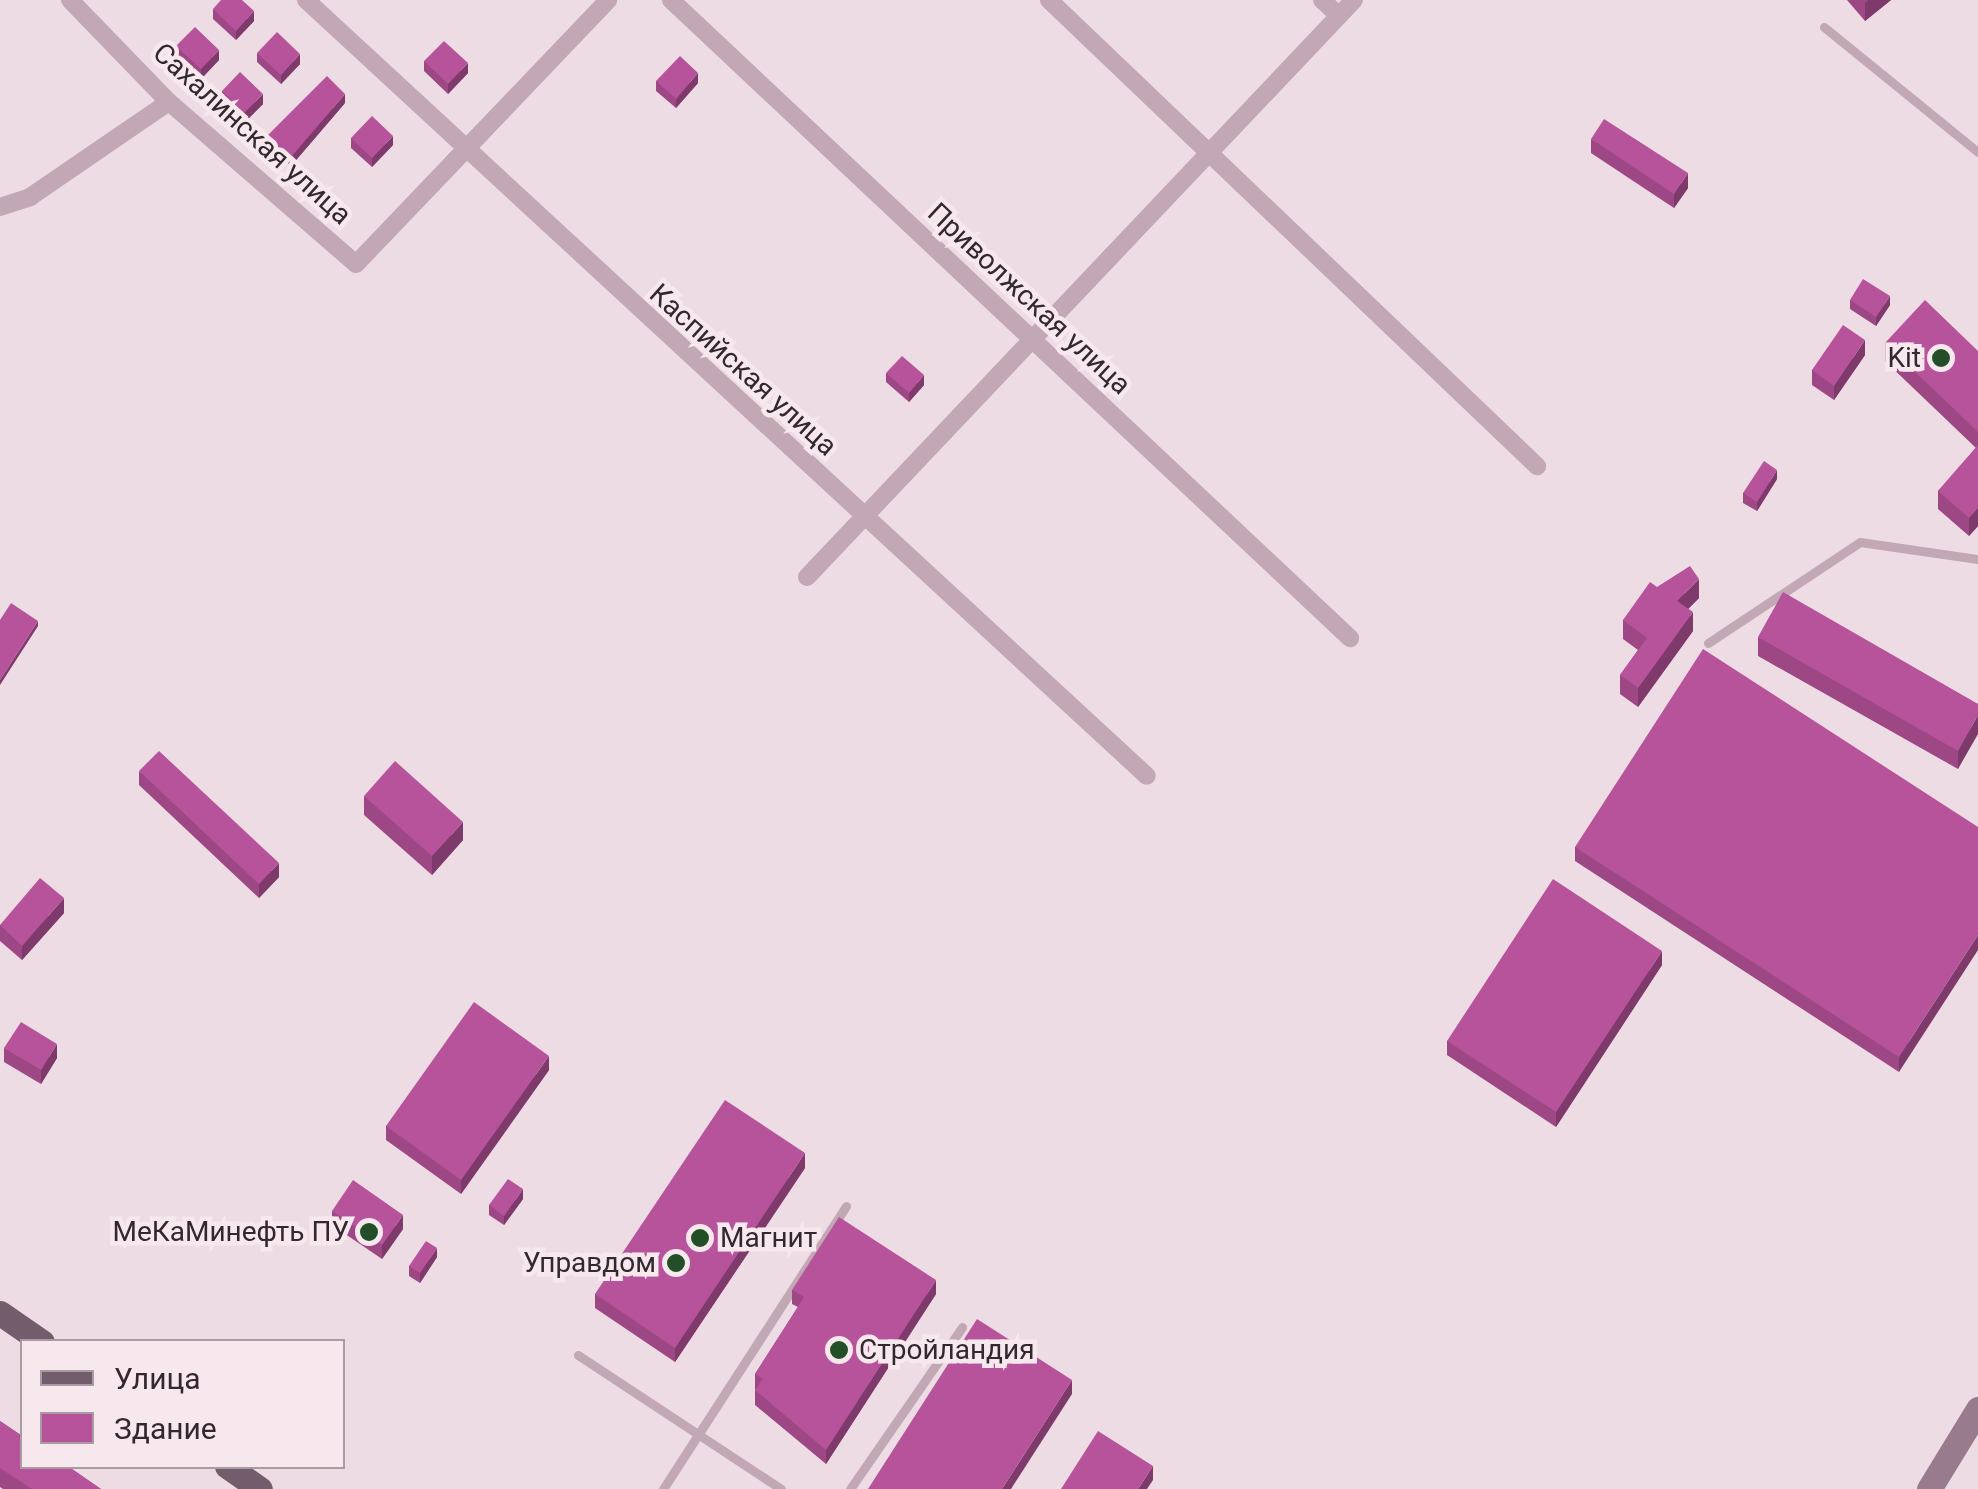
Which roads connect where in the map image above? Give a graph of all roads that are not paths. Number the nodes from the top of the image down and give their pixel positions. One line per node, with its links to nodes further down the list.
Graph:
1 (70, 0): 10 (street, Сахалинская улица)
2 (306, 0): 11 (street, Каспийская улица)
3 (608, 0): 11 (street)
4 (670, 0): 15 (street, Приволжская улица)
5 (1048, 0): 13 (street)
6 (1322, 0): 8 (street)
7 (1354, 0): 8 (street)
8 (1339, 16): 13 (street)
9 (1824, 27): 12 (lane)
10 (168, 102): 11 (street, Сахалинская улица); 14 (street)
11 (464, 151): 17 (street, Каспийская улица)
12 (1978, 152)
13 (1208, 153): 15 (street); 16 (street)
14 (0, 207)
15 (1032, 339): 17 (street); 20 (street, Приволжская улица)
16 (1536, 466)
17 (864, 517): 19 (street); 22 (street, Каспийская улица)
18 (1978, 559): 21 (lane)
19 (807, 577)
20 (1350, 638)
21 (1708, 644)
22 (1147, 776)
23 (846, 1206): 29 (lane)
24 (0, 1313): 26 (main road)
25 (962, 1328): 34 (lane)
26 (38, 1339)
27 (578, 1355): 29 (lane)
28 (1978, 1408): 35 (main road)
29 (700, 1436): 32 (lane); 33 (lane)
30 (230, 1469): 31 (main road)
31 (260, 1489)
32 (663, 1489)
33 (781, 1489)
34 (850, 1489)
35 (1929, 1489)

